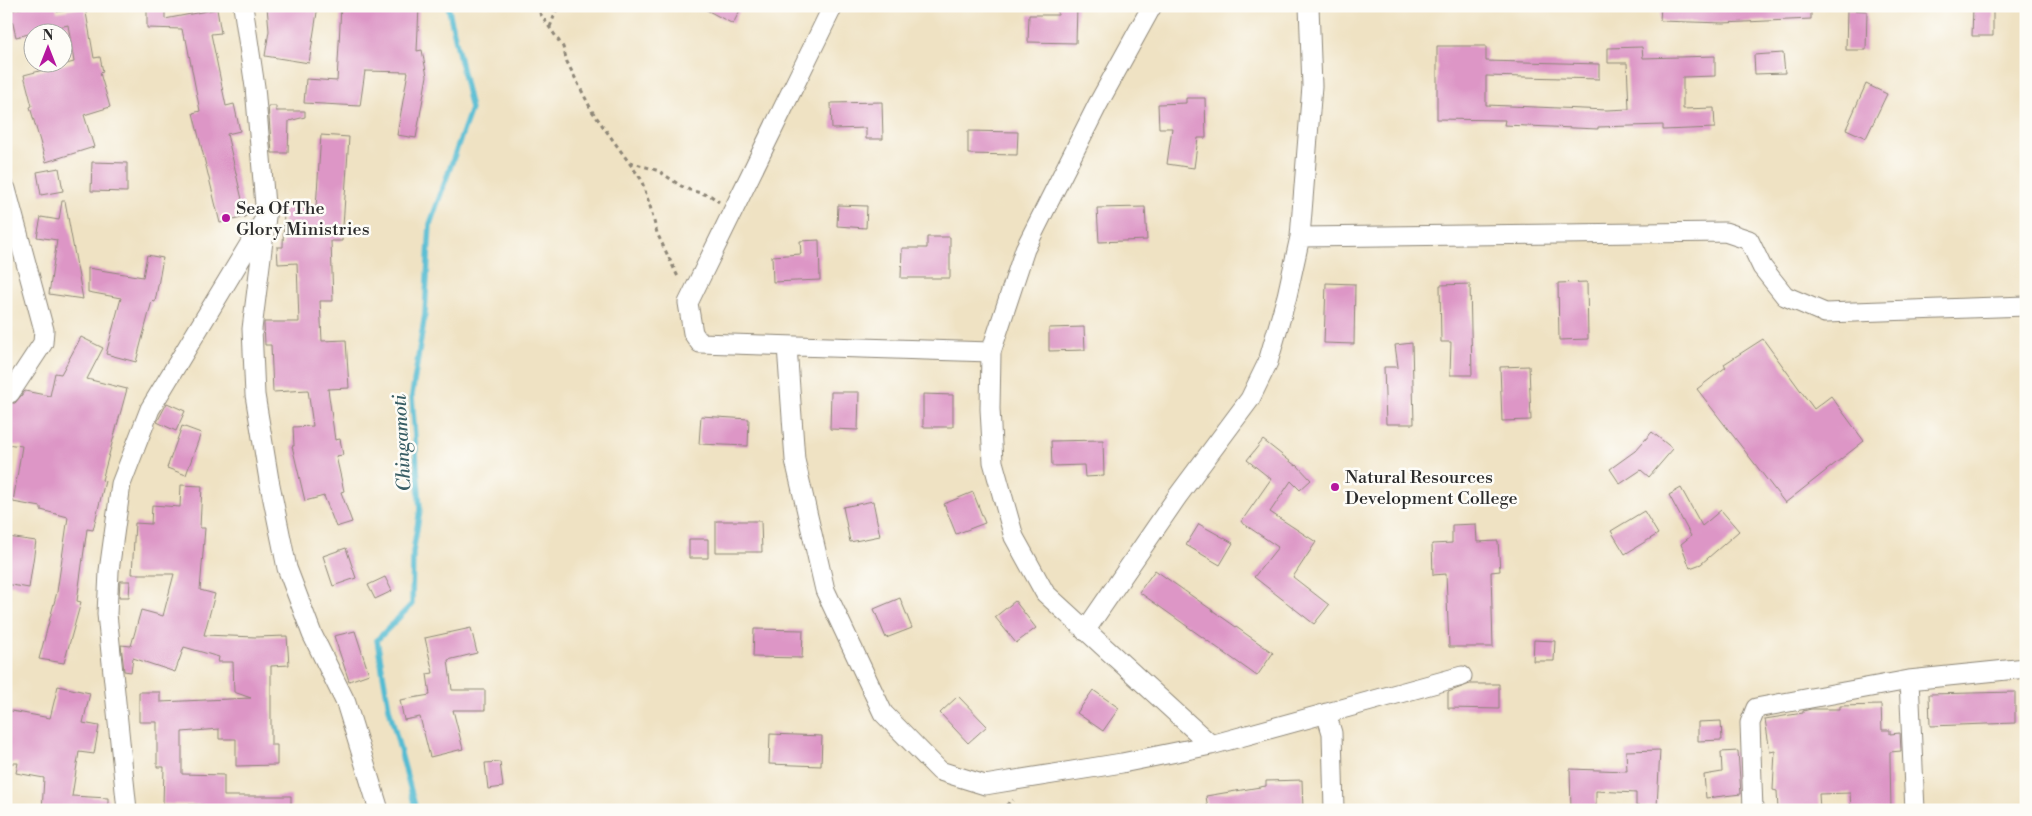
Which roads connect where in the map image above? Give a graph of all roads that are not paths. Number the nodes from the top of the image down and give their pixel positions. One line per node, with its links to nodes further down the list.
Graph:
1 (243, 6): 6 (street)
2 (832, 6): 9 (street)
3 (1152, 6): 10 (street)
4 (1309, 6): 7 (street)
5 (6, 189): 11 (street)
6 (266, 217): 18 (street); 19 (street)
7 (1300, 237): 8 (street); 12 (street)
8 (2026, 306)
9 (787, 346): 10 (street); 17 (street)
10 (991, 352): 12 (street)
11 (10, 393)
12 (1085, 631): 17 (street)
13 (2026, 668): 15 (street)
14 (1462, 676): 16 (street)
15 (1909, 680): 21 (street); 22 (street)
16 (1326, 713): 17 (street); 20 (street)
17 (1211, 745)
18 (127, 810)
19 (380, 810)
20 (1334, 810)
21 (1753, 810)
22 (1915, 810)

